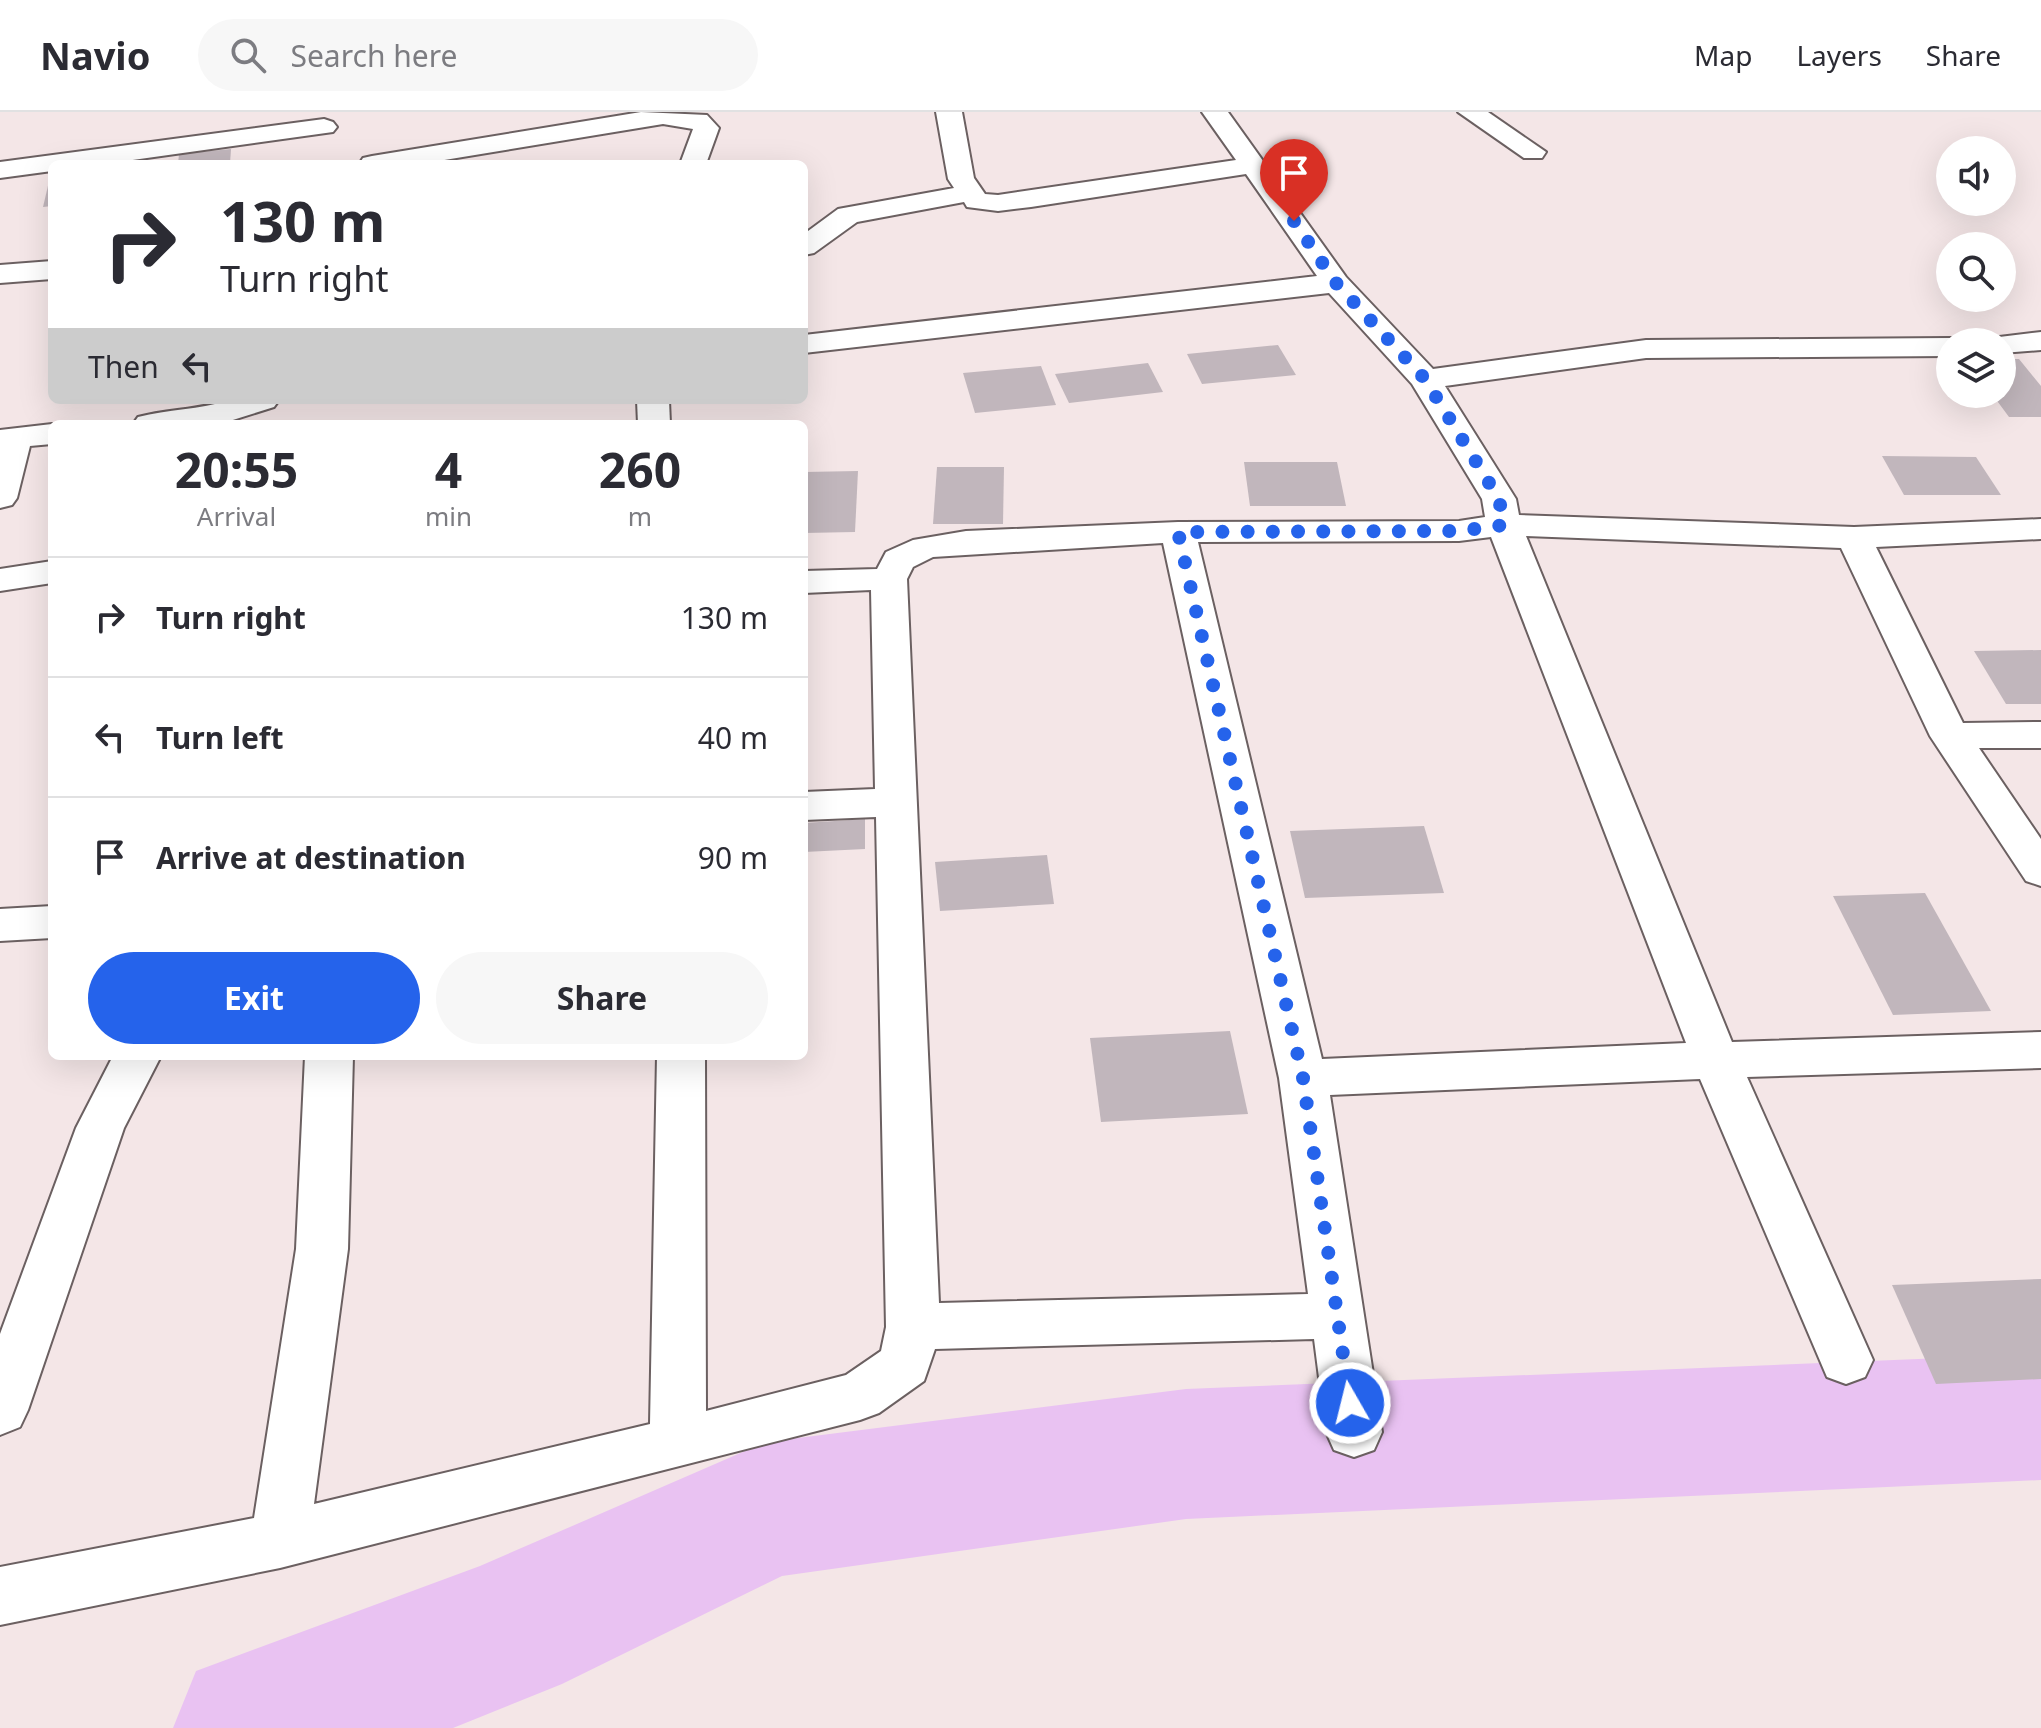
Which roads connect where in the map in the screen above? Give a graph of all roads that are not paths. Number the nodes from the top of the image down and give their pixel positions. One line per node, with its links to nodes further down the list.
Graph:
1 (949, 112): 13 (street)
2 (1215, 112): 11 (street)
3 (1471, 112): 6 (street)
4 (709, 116): 7 (street); 9 (street)
5 (323, 130): 8 (street)
6 (1533, 152)
7 (439, 159)
8 (81, 160)
9 (694, 160)
10 (48, 164): 12 (street)
11 (1252, 165): 13 (street); 17 (street)
12 (0, 170)
13 (972, 193): 14 (street)
14 (808, 244)
15 (48, 270): 16 (street)
16 (0, 274)
17 (1336, 283): 20 (street); 22 (street)
18 (2041, 341): 19 (street)
19 (2016, 343)
20 (808, 344)
21 (1936, 347): 22 (street)
22 (1425, 379): 28 (street)
23 (250, 404): 24 (street)
24 (187, 420)
25 (48, 434): 26 (street)
26 (8, 439): 27 (street)
27 (0, 498)
28 (1504, 525): 30 (street); 31 (street); 47 (street)
29 (2041, 529): 31 (street)
30 (1178, 532): 33 (street); 48 (street)
31 (1854, 538): 37 (street)
32 (48, 573): 34 (street)
33 (889, 579): 35 (street); 38 (street)
34 (0, 580)
35 (808, 582)
36 (2041, 735): 37 (street)
37 (1950, 736): 40 (street)
38 (896, 802): 39 (street); 50 (street)
39 (808, 806)
40 (2041, 871)
41 (48, 922): 42 (street)
42 (0, 925)
43 (2041, 1050): 47 (street)
44 (135, 1060): 52 (street)
45 (329, 1060): 55 (street)
46 (681, 1060): 54 (street)
47 (1716, 1060): 48 (street); 51 (street)
48 (1303, 1078): 49 (street)
49 (1337, 1316): 50 (street); 53 (street)
50 (913, 1327): 54 (street)
51 (1846, 1360)
52 (0, 1410)
53 (1354, 1432)
54 (678, 1443): 55 (street)
55 (280, 1540): 56 (street)
56 (0, 1596)

